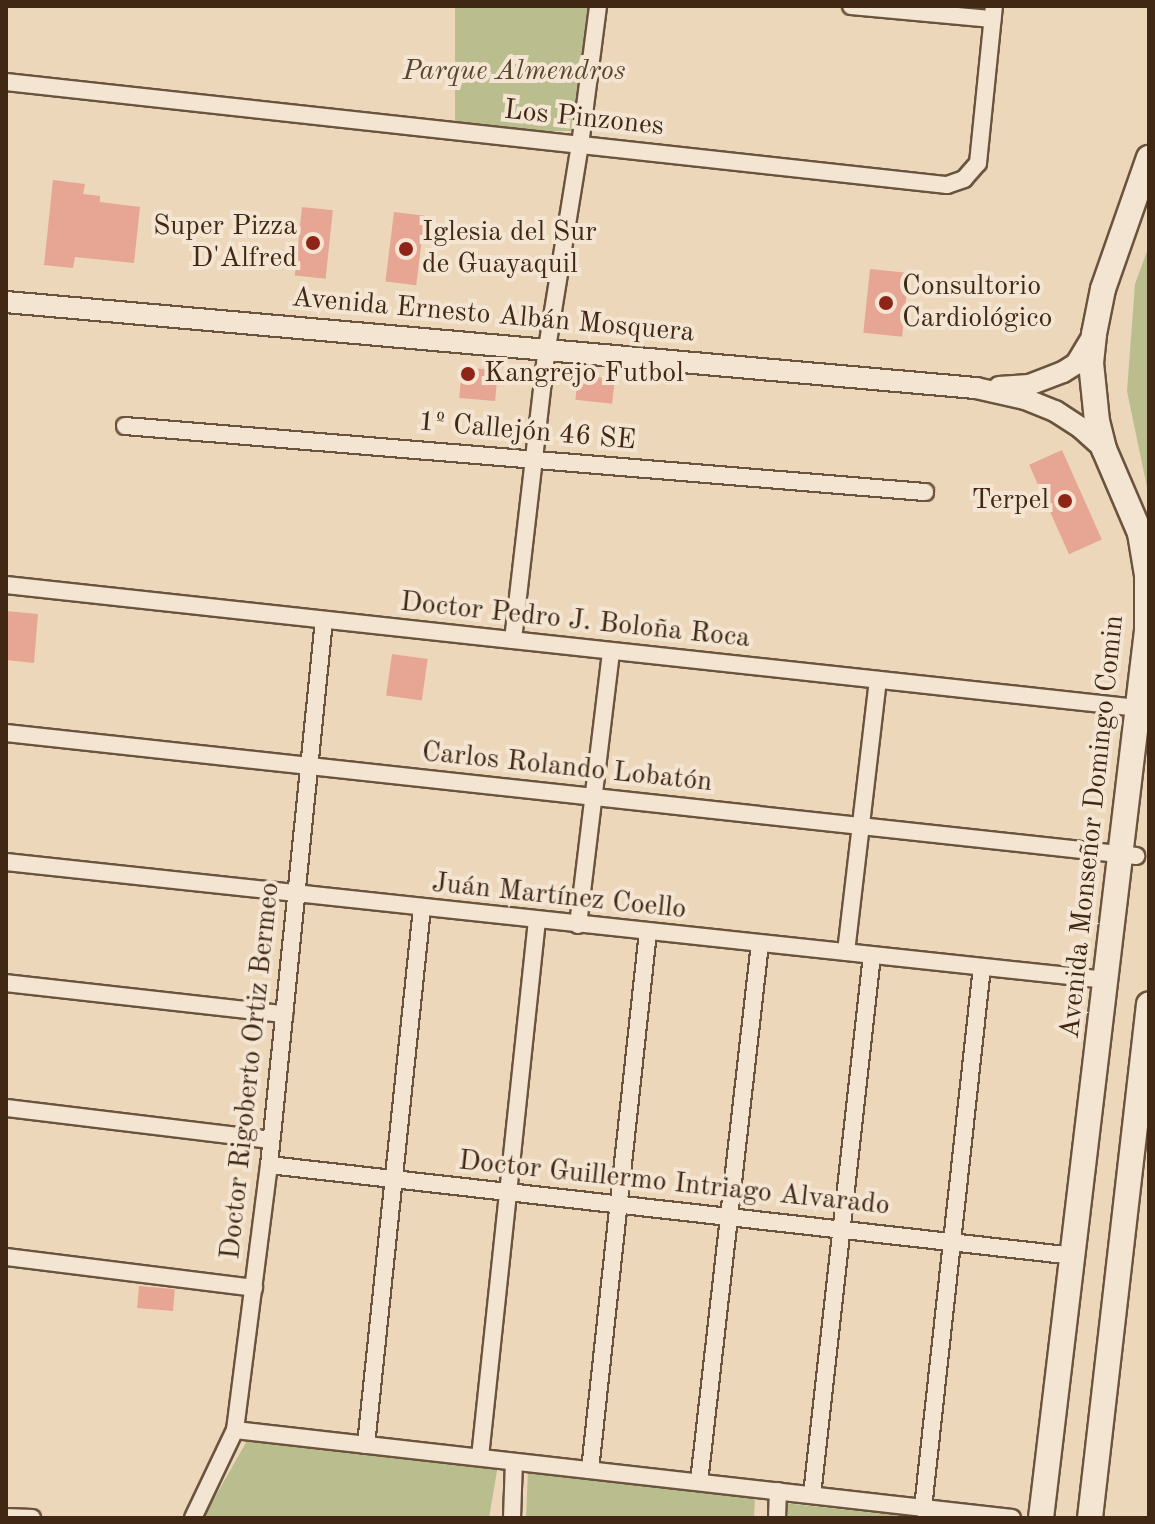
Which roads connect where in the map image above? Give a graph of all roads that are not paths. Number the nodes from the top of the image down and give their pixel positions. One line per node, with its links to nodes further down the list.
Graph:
1 (598, 6): 5 (street)
2 (851, 6): 3 (street)
3 (993, 13): 5 (street, Los Pinzones)
4 (6, 82): 5 (street, Los Pinzones)
5 (580, 145): 11 (street)
6 (1149, 158): 8 (main road, Avenida Monseñor Domingo Comin)
7 (1149, 227): 8 (main road)
8 (1120, 247): 10 (main road, Avenida Monseñor Domingo Comin)
9 (6, 302): 11 (street, Avenida Ernesto Albán Mosquera)
10 (1094, 334): 12 (street, Avenida Ernesto Albán Mosquera); 14 (main road, Avenida Monseñor Domingo Comin)
11 (547, 348): 12 (street, Avenida Ernesto Albán Mosquera); 15 (street)
12 (976, 388): 14 (street, Avenida Ernesto Albán Mosquera)
13 (125, 426): 15 (street, 1º Callejón 46 SE)
14 (1104, 449): 17 (main road, Avenida Monseñor Domingo Comin)
15 (534, 457): 16 (street, 1º Callejón 46 SE); 20 (street)
16 (925, 492)
17 (1145, 539): 23 (main road, Avenida Monseñor Domingo Comin)
18 (6, 585): 19 (street, Doctor Pedro J. Boloña Roca)
19 (324, 620): 20 (street, Doctor Pedro J. Boloña Roca); 25 (street, Doctor Rigoberto Ortiz Bermeo)
20 (513, 640): 21 (street, Doctor Pedro J. Boloña Roca)
21 (611, 651): 22 (street, Doctor Pedro J. Boloña Roca); 26 (street)
22 (878, 680): 23 (street, Doctor Pedro J. Boloña Roca); 27 (street)
23 (1139, 708): 28 (main road, Avenida Monseñor Domingo Comin)
24 (6, 733): 25 (street, Carlos Rolando Lobatón)
25 (309, 766): 26 (street, Carlos Rolando Lobatón); 30 (street, Doctor Rigoberto Ortiz Bermeo)
26 (593, 797): 27 (street, Carlos Rolando Lobatón); 33 (street)
27 (861, 825): 28 (street, Carlos Rolando Lobatón); 36 (street)
28 (1130, 855): 39 (main road, Avenida Monseñor Domingo Comin)
29 (6, 862): 30 (street, Juán Martínez Coello)
30 (296, 895): 31 (street, Juán Martínez Coello); 42 (street, Doctor Rigoberto Ortiz Bermeo)
31 (422, 908): 32 (street, Juán Martínez Coello); 46 (street)
32 (537, 920): 33 (street, Juán Martínez Coello); 47 (street)
33 (578, 925): 34 (street, Juán Martínez Coello)
34 (648, 932): 35 (street, Juán Martínez Coello); 48 (street)
35 (760, 943): 36 (street, Juán Martínez Coello); 49 (street)
36 (846, 952): 37 (street, Juán Martínez Coello)
37 (872, 955): 38 (street, Juán Martínez Coello); 50 (street)
38 (982, 967): 39 (street, Juán Martínez Coello); 51 (street)
39 (1107, 980): 52 (main road, Avenida Monseñor Domingo Comin)
40 (6, 983): 42 (street)
41 (1149, 1004): 71 (main road)
42 (284, 1014): 44 (street, Doctor Rigoberto Ortiz Bermeo)
43 (6, 1108): 44 (street)
44 (271, 1140): 45 (street, Doctor Rigoberto Ortiz Bermeo)
45 (269, 1165): 46 (street, Doctor Guillermo Intriago Alvarado); 54 (street, Doctor Rigoberto Ortiz Bermeo)
46 (396, 1179): 47 (street, Doctor Guillermo Intriago Alvarado); 56 (street)
47 (507, 1192): 48 (street, Doctor Guillermo Intriago Alvarado); 57 (street)
48 (618, 1204): 49 (street, Doctor Guillermo Intriago Alvarado); 59 (street)
49 (730, 1217): 50 (street, Doctor Guillermo Intriago Alvarado); 60 (street)
50 (841, 1229): 51 (street, Doctor Guillermo Intriago Alvarado); 62 (street)
51 (951, 1242): 52 (street, Doctor Guillermo Intriago Alvarado); 63 (street)
52 (1074, 1256): 70 (main road, Avenida Monseñor Domingo Comin)
53 (6, 1257): 54 (street)
54 (254, 1288): 55 (street, Doctor Rigoberto Ortiz Bermeo)
55 (235, 1430): 56 (street); 66 (street, Doctor Rigoberto Ortiz Bermeo)
56 (366, 1445): 57 (street)
57 (480, 1457): 58 (street)
58 (514, 1462): 59 (street); 67 (street)
59 (590, 1470): 60 (street)
60 (699, 1482): 61 (street)
61 (778, 1491): 62 (street); 68 (street)
62 (812, 1495): 63 (street)
63 (926, 1513): 69 (street)
64 (6, 1517): 65 (street)
65 (32, 1518)
66 (193, 1518)
67 (512, 1518)
68 (777, 1518)
69 (1012, 1518)
70 (1041, 1518)
71 (1090, 1518)

